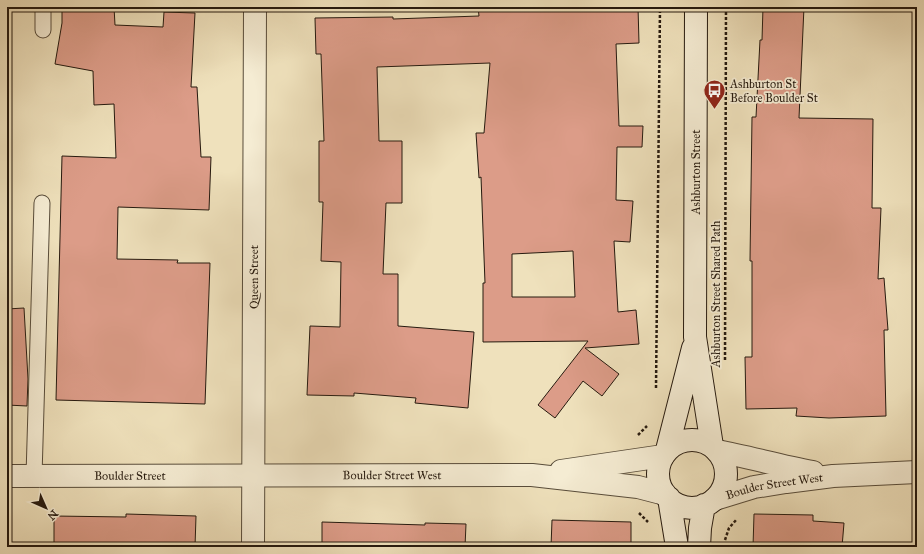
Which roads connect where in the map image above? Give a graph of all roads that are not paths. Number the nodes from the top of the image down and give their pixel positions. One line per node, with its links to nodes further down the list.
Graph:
1 (43, 7): 4 (lane)
2 (255, 7): 13 (street, Queen Street)
3 (696, 7): 6 (street, Ashburton Street)
4 (43, 30)
5 (42, 203): 12 (lane)
6 (695, 337): 7 (street, Ashburton Street); 8 (street, Ashburton Street)
7 (714, 448): 8 (street); 14 (street, Boulder Street West); 16 (street)
8 (665, 453): 10 (street, Boulder Street West); 15 (street)
9 (917, 472): 14 (street, Boulder Street West)
10 (532, 475): 13 (street, Boulder Street West); 15 (street, Boulder Street West)
11 (7, 476): 12 (street, Boulder Street)
12 (34, 476): 13 (street, Boulder Street)
13 (253, 476): 17 (street, Queen Street)
14 (833, 476): 16 (street, Boulder Street West)
15 (667, 496): 16 (street); 18 (street)
16 (710, 502): 19 (street)
17 (253, 547)
18 (677, 547)
19 (699, 547)

